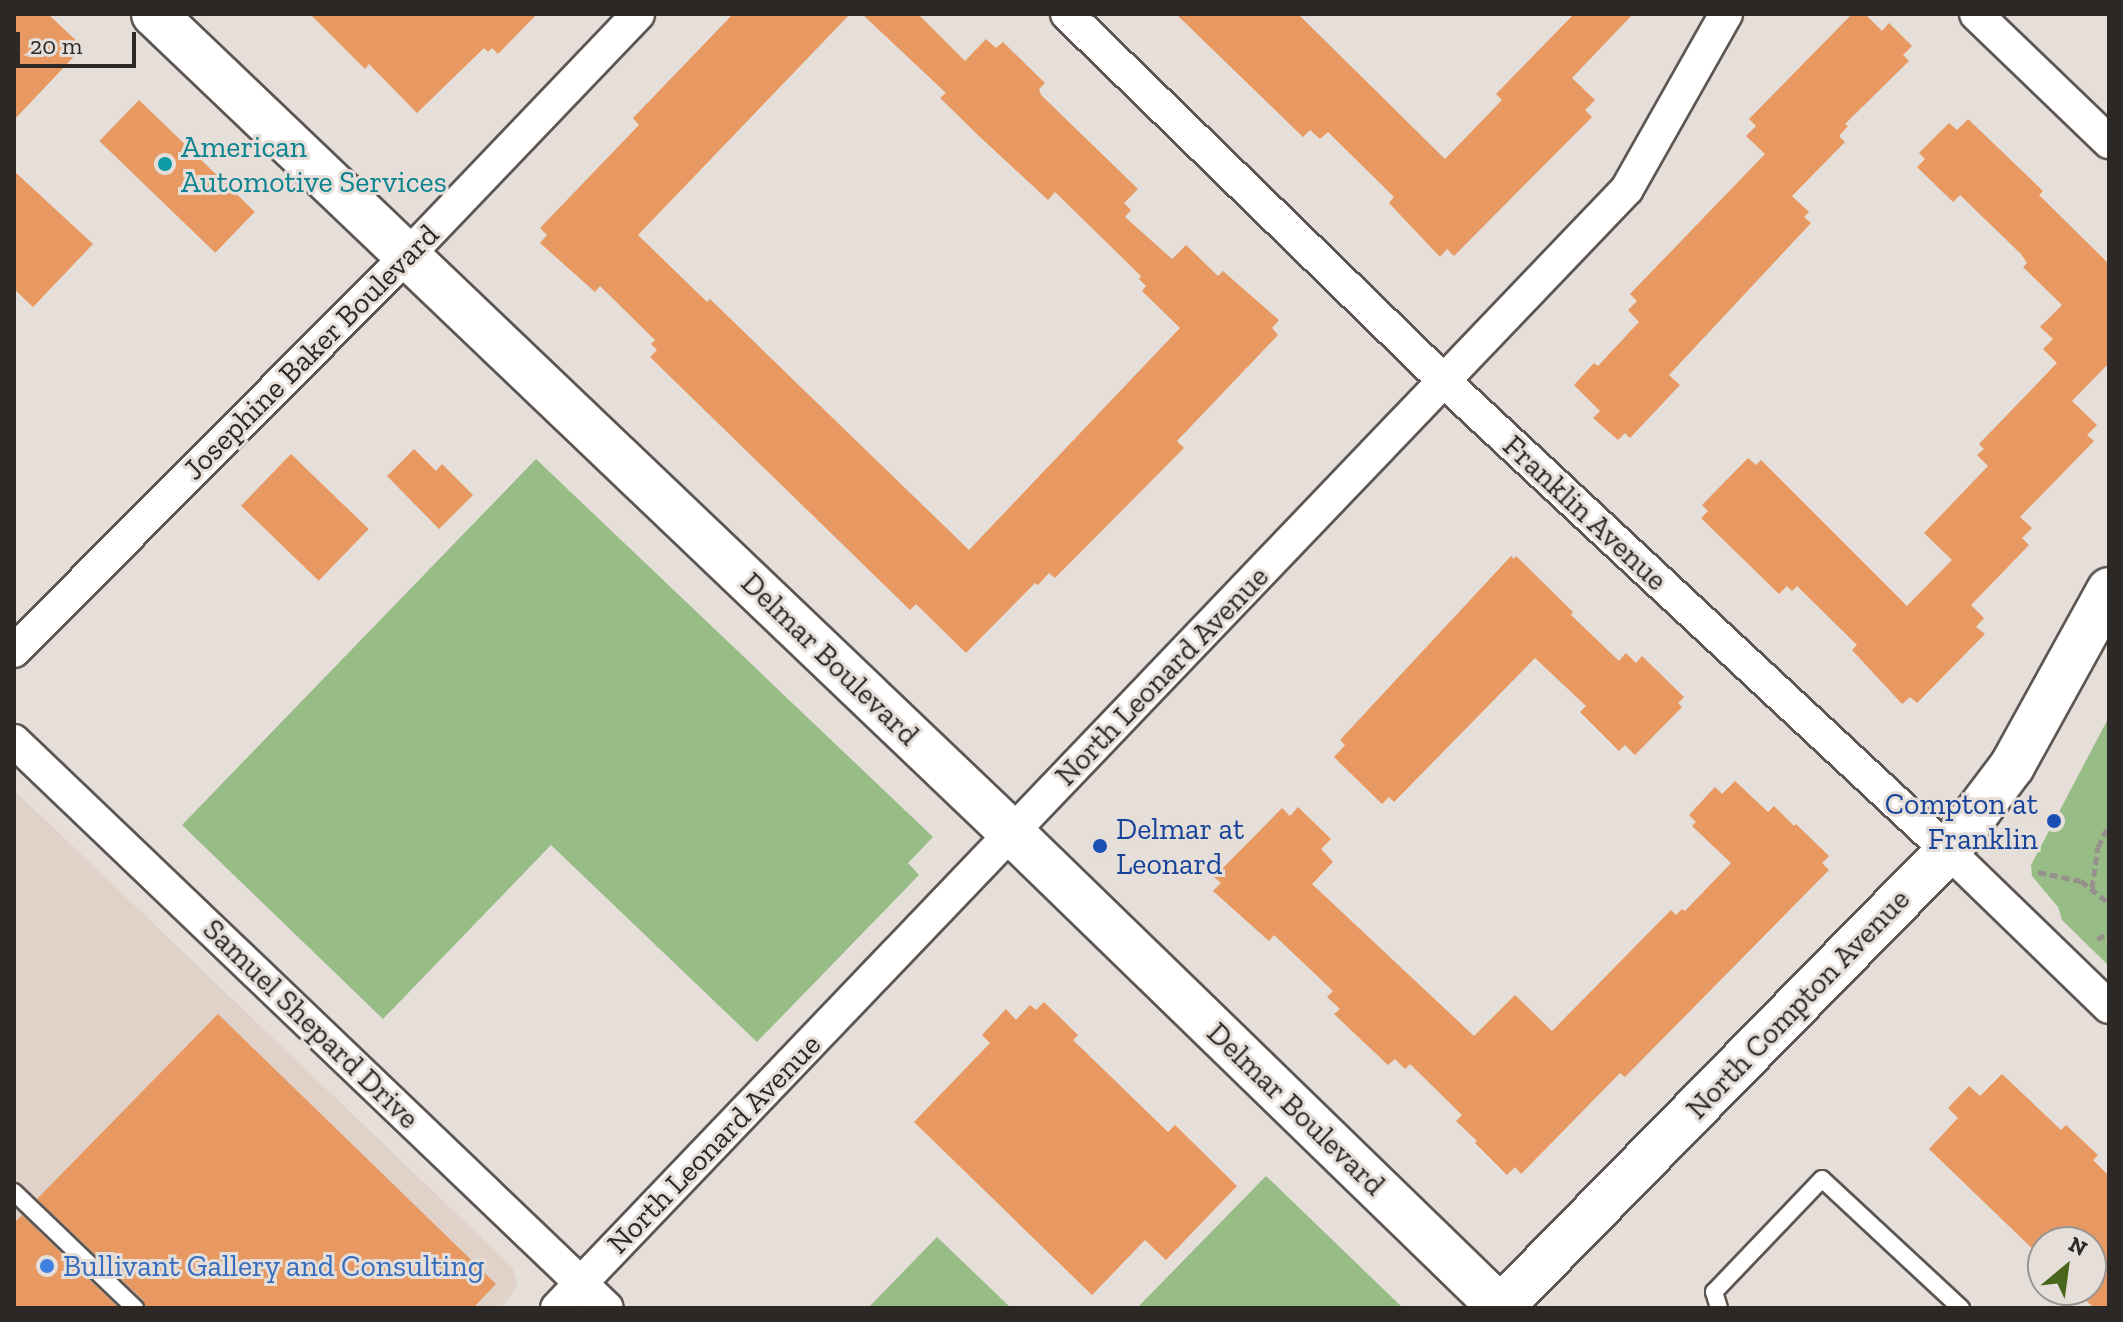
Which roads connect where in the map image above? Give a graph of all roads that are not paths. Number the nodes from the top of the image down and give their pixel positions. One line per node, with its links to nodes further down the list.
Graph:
1 (154, 14): 7 (street, Delmar Boulevard)
2 (638, 14): 7 (street, Josephine Baker Boulevard)
3 (1067, 14): 8 (street, Franklin Avenue)
4 (1726, 14): 8 (street, North Leonard Avenue)
5 (1976, 14): 6 (street)
6 (2109, 142)
7 (408, 255): 10 (street, Josephine Baker Boulevard); 12 (street, Delmar Boulevard)
8 (1446, 383): 12 (street, North Leonard Avenue); 13 (street, Franklin Avenue)
9 (2109, 590): 13 (street, North Compton Avenue)
10 (14, 651)
11 (14, 741): 16 (street, Samuel Shepard Drive)
12 (1011, 832): 16 (street, North Leonard Avenue); 20 (street, Delmar Boulevard)
13 (1948, 851): 14 (street, Franklin Avenue); 20 (street, North Compton Avenue)
14 (2109, 1007)
15 (14, 1192): 17 (lane)
16 (581, 1283): 18 (street, North Leonard Avenue); 19 (street, Samuel Shepard Drive)
17 (135, 1308)
18 (557, 1308)
19 (607, 1308)
20 (1500, 1308)
21 (1719, 1308): 22 (lane)
22 (1961, 1308)

